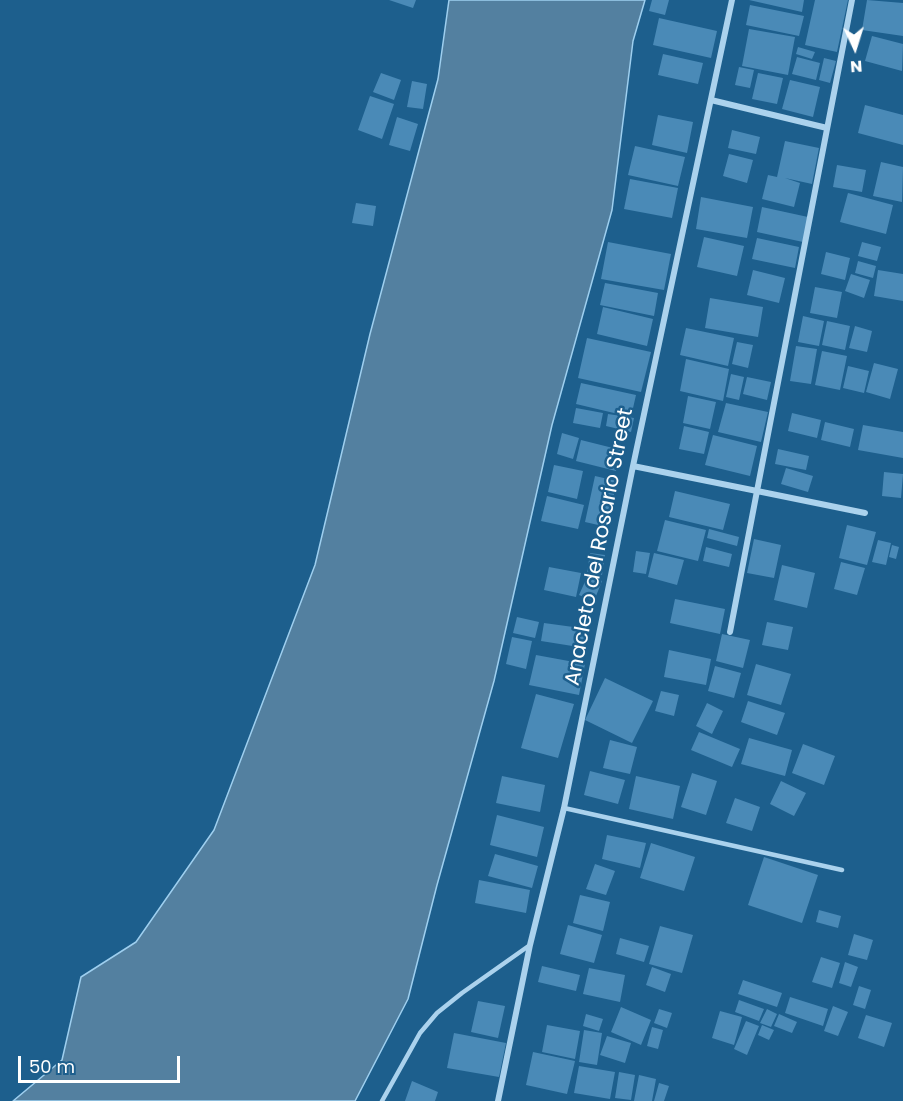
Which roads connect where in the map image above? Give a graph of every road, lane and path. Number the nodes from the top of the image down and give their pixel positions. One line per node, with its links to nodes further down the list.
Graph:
1 (732, 0): 3 (street, Anacleto del Rosario Street)
2 (852, 0): 4 (street)
3 (711, 100): 4 (street); 5 (street, Anacleto del Rosario Street)
4 (827, 128): 6 (street)
5 (633, 466): 6 (street); 9 (street, Anacleto del Rosario Street)
6 (757, 491): 7 (street); 8 (street)
7 (865, 513)
8 (730, 632)
9 (564, 808): 10 (lane); 11 (street, Anacleto del Rosario Street)
10 (842, 870)
11 (530, 945): 12 (lane); 13 (street, Anacleto del Rosario Street)
12 (382, 1101)
13 (498, 1101)

